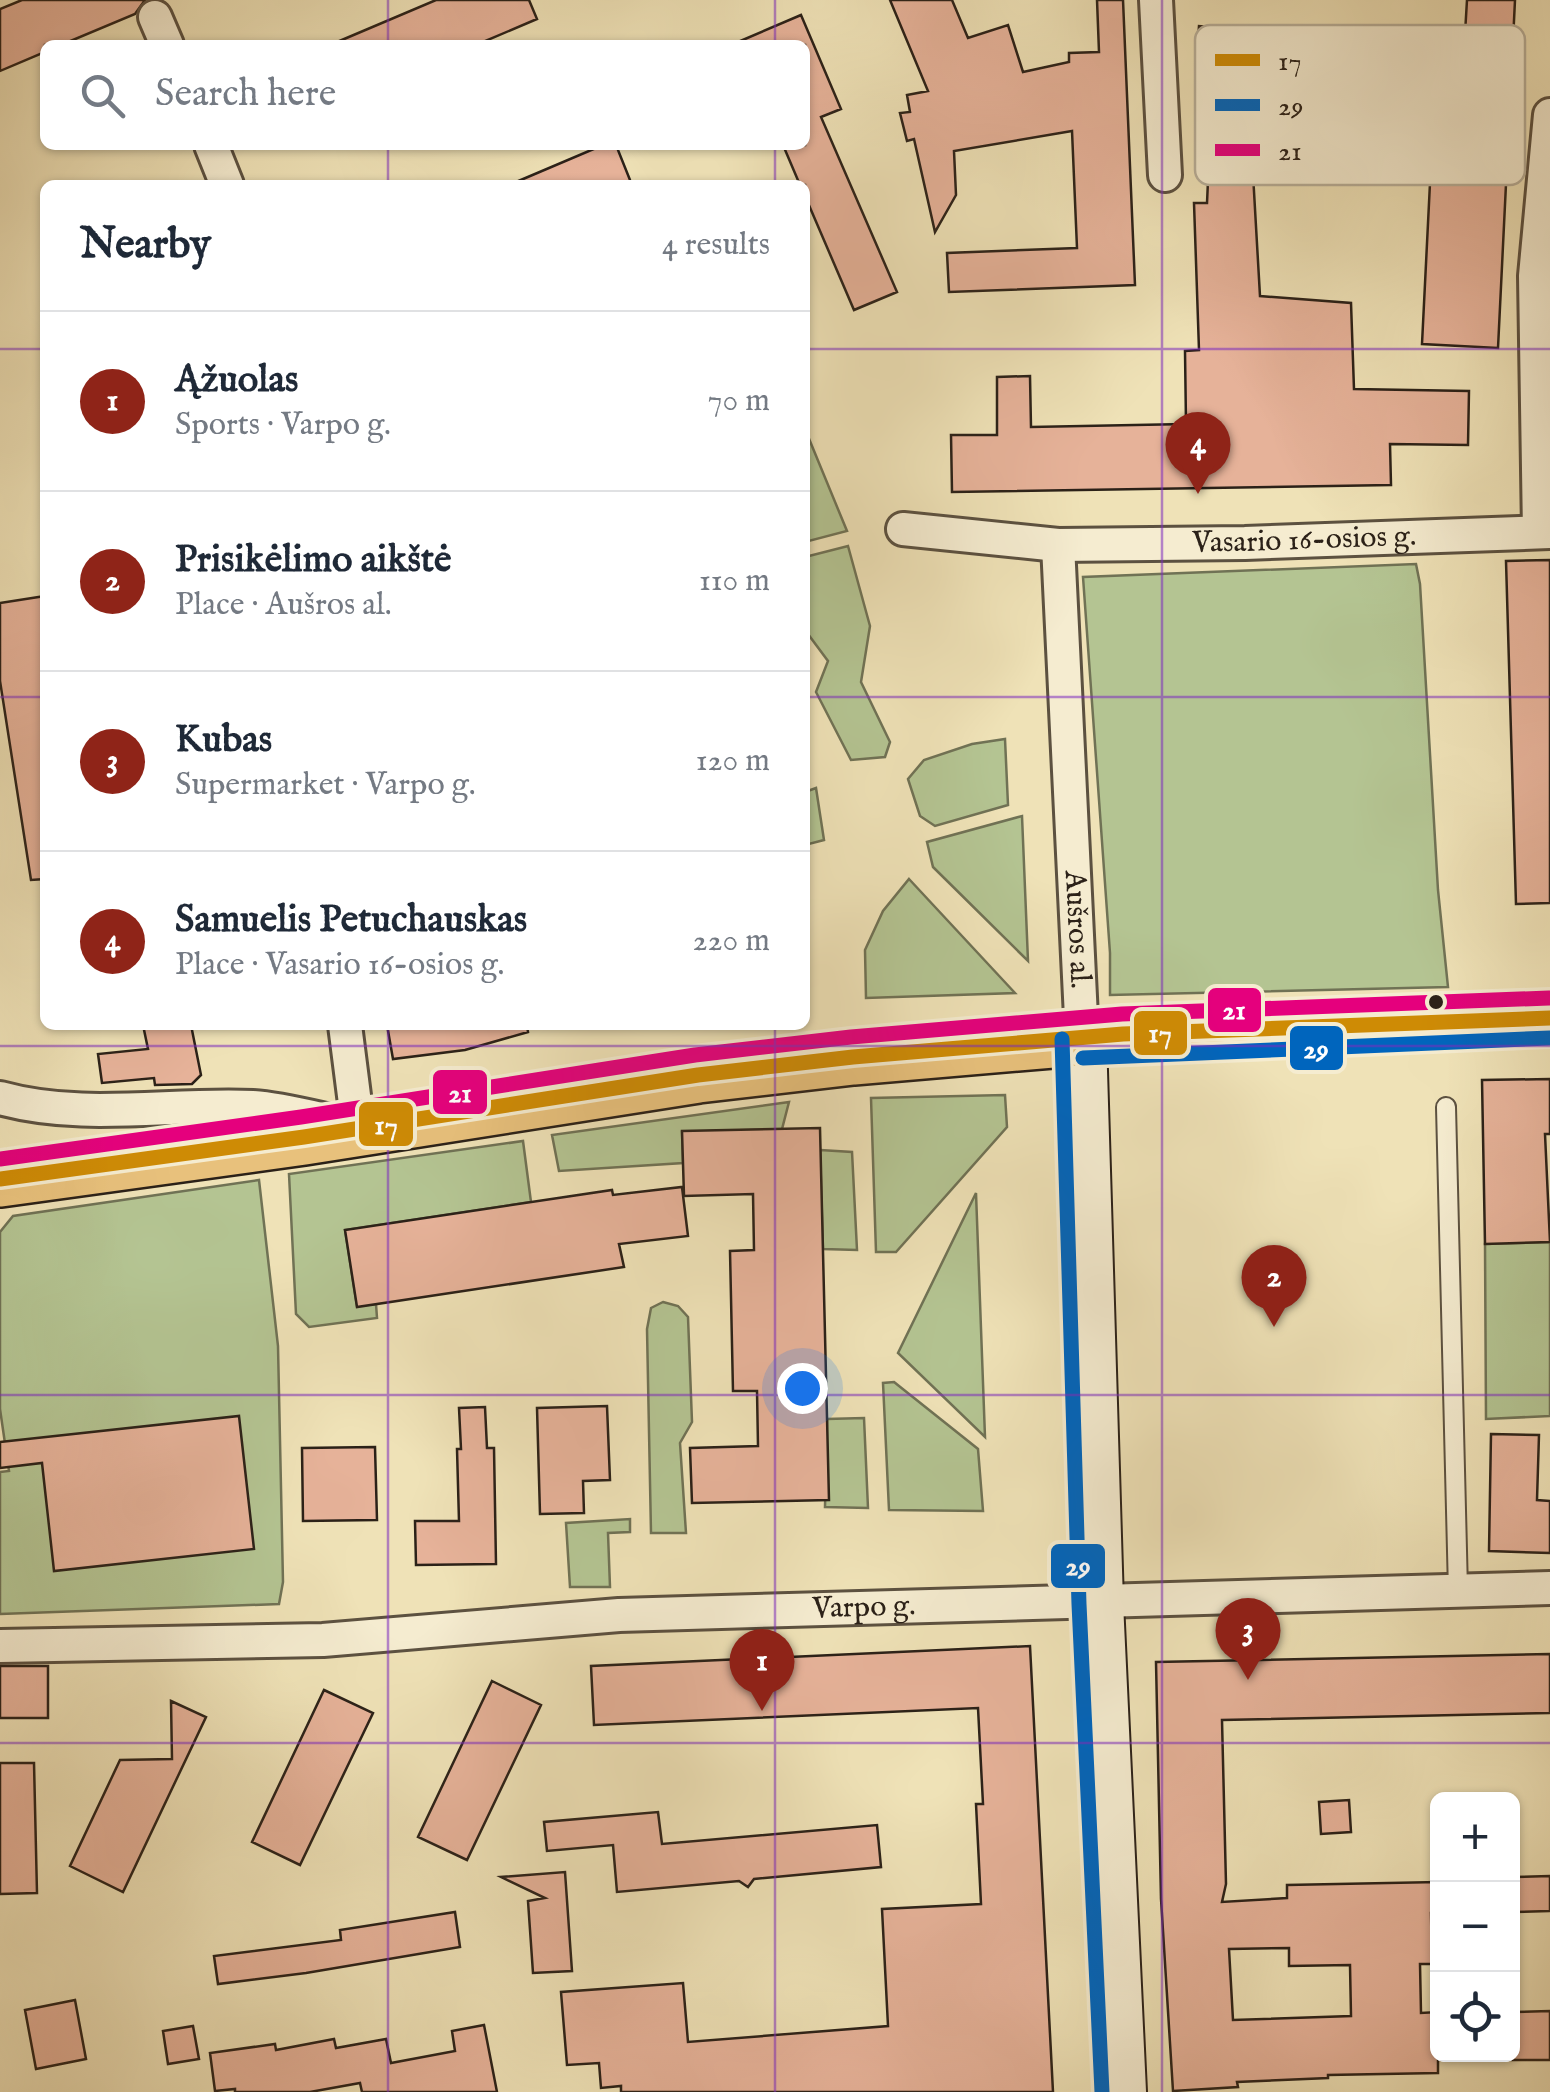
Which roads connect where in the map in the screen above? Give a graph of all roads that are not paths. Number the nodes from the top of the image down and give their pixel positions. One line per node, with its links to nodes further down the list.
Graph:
1 (1156, 0): 4 (street)
2 (1550, 115): 7 (street)
3 (213, 150): 5 (street)
4 (1165, 175)
5 (225, 180)
6 (903, 529): 8 (street, Vasario 16-osios g.)
7 (1545, 532): 8 (street, Vasario 16-osios g.)
8 (1058, 545): 11 (street, Aušros al.)
9 (1550, 1018): 11 (highway)
10 (346, 1030): 14 (street)
11 (1082, 1038): 14 (highway); 18 (main road, Aušros al.)
12 (0, 1098): 14 (street)
13 (1446, 1107): 17 (lane)
14 (358, 1127): 15 (highway)
15 (0, 1179)
16 (1550, 1588): 17 (street, Varpo g.)
17 (1458, 1591): 18 (street, Varpo g.)
18 (1099, 1602): 19 (street, Varpo g.); 20 (main road, Aušros al.)
19 (0, 1646)
20 (1122, 2092)

